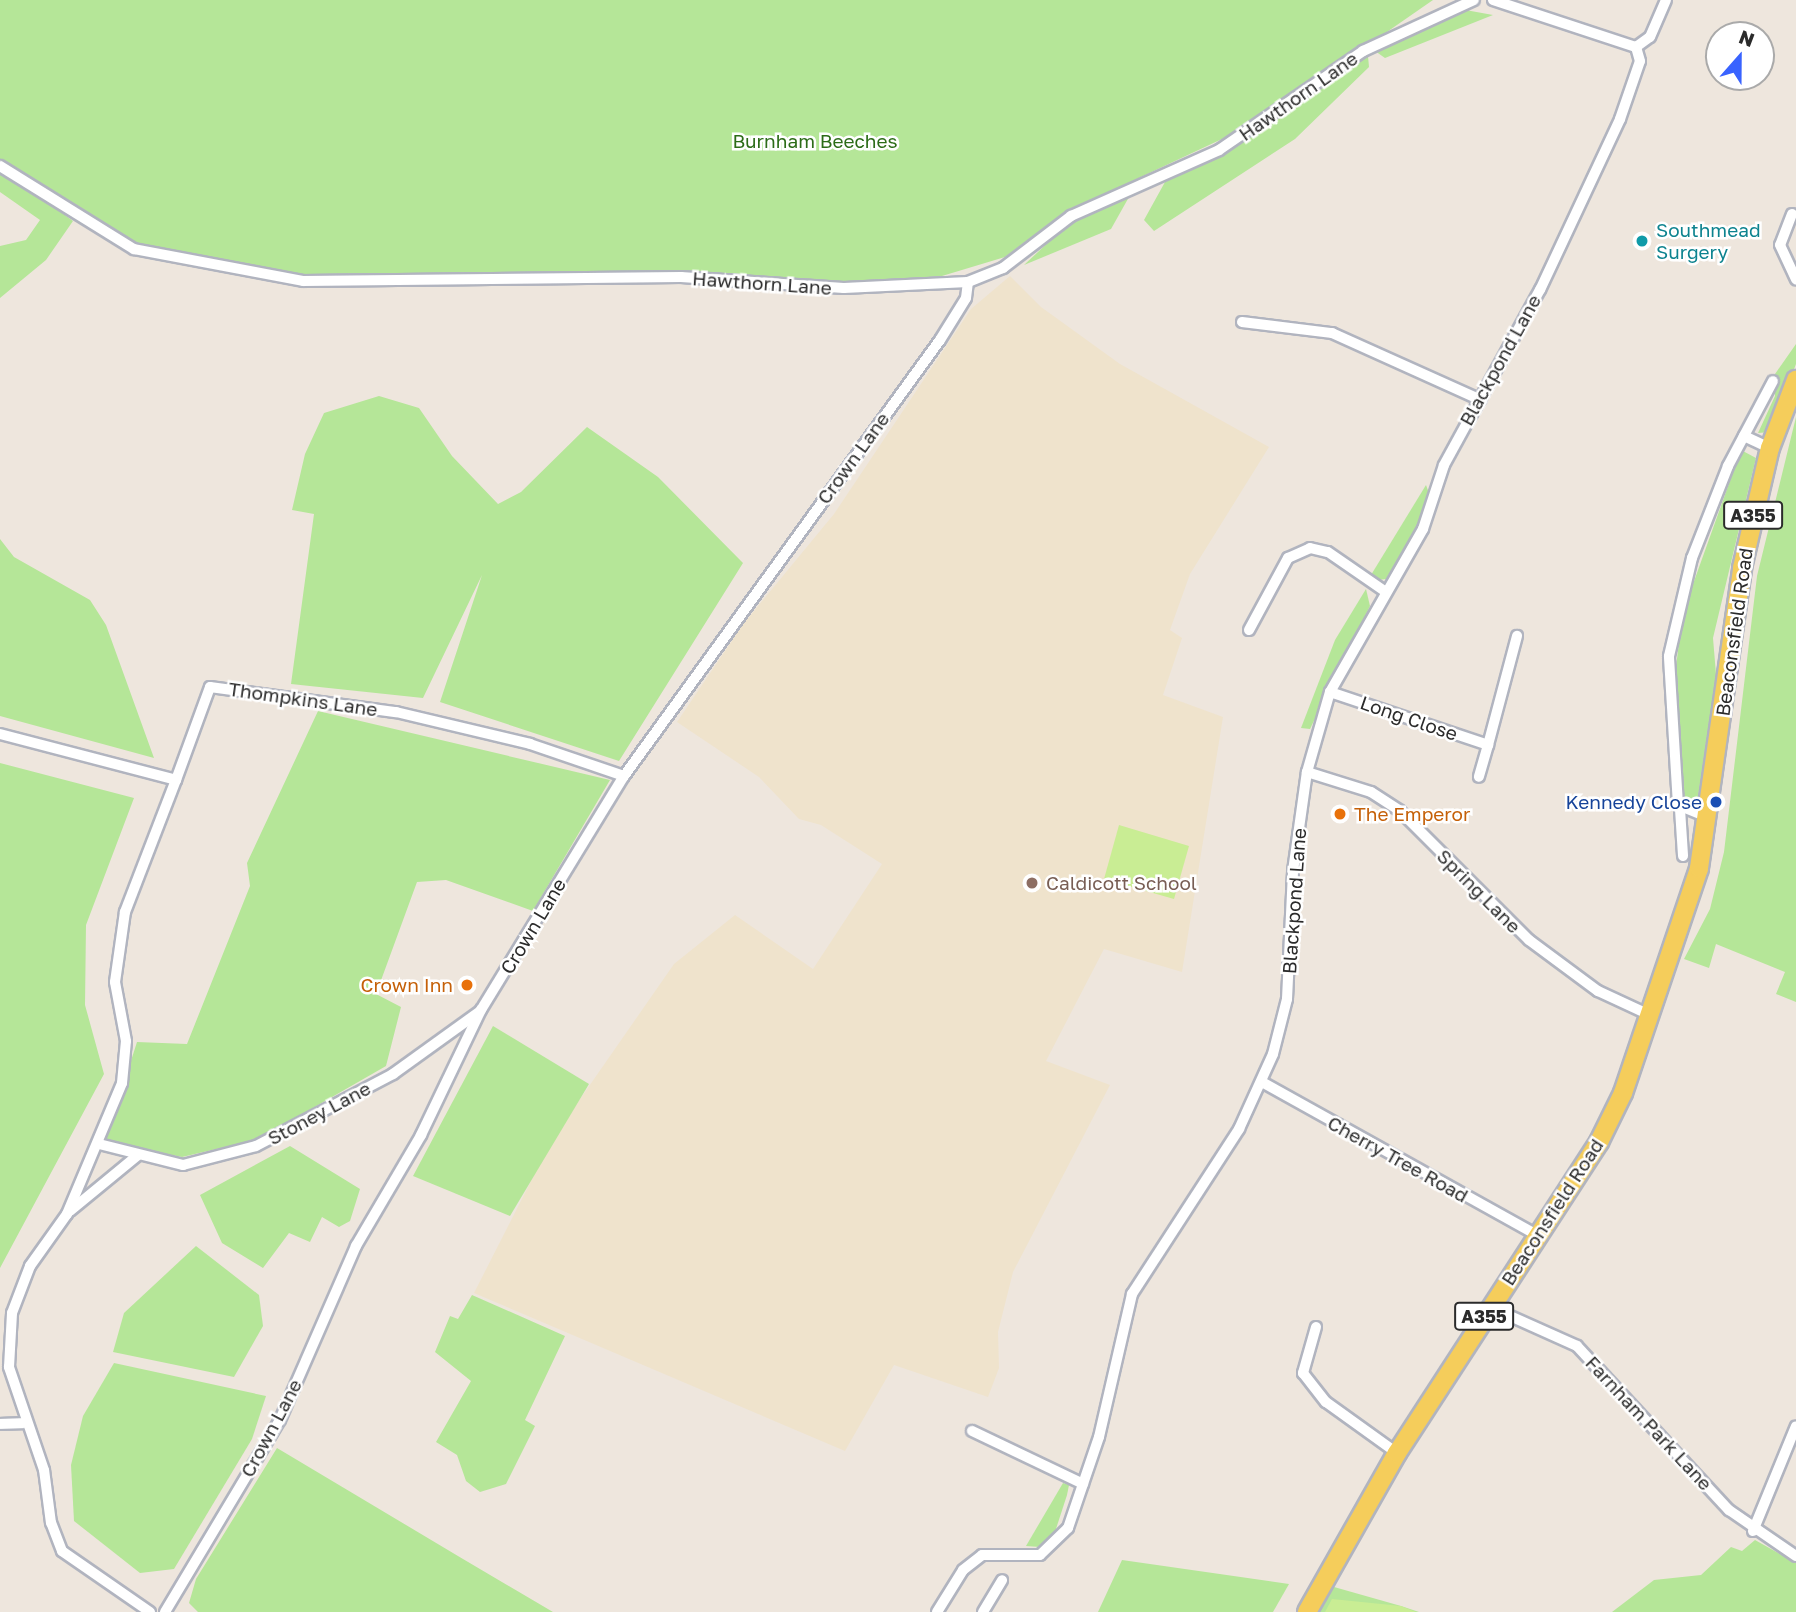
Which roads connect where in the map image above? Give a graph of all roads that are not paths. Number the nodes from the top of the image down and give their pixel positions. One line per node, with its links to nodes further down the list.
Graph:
1 (1474, 0): 8 (street, Hawthorn Lane)
2 (1493, 0): 4 (street)
3 (1666, 0): 4 (street)
4 (1636, 47): 12 (street, Blackpond Lane)
5 (0, 166): 8 (street, Hawthorn Lane)
6 (1792, 214): 7 (street)
7 (1796, 280)
8 (968, 282): 22 (street, Crown Lane)
9 (1242, 322): 12 (street)
10 (1796, 380): 14 (main road, Beaconsfield Road / A355)
11 (1773, 381): 13 (street)
12 (1481, 400): 15 (street, Blackpond Lane)
13 (1744, 436): 14 (street); 25 (street)
14 (1770, 448): 26 (main road, Beaconsfield Road / A355)
15 (1386, 592): 16 (street); 18 (street, Blackpond Lane)
16 (1249, 630)
17 (1517, 636): 20 (street)
18 (1330, 692): 20 (street, Long Close); 21 (street, Blackpond Lane)
19 (0, 734): 24 (street)
20 (1488, 745): 23 (street)
21 (1307, 772): 29 (street, Spring Lane); 30 (street, Blackpond Lane)
22 (624, 776): 24 (street, Thompkins Lane); 28 (street, Crown Lane)
23 (1479, 777)
24 (176, 779): 31 (street)
25 (1680, 809): 26 (street); 27 (street)
26 (1710, 818): 29 (main road, Beaconsfield Road / A355)
27 (1683, 856)
28 (481, 1010): 32 (street, Stoney Lane); 49 (street, Crown Lane)
29 (1652, 1016): 34 (main road, Beaconsfield Road / A355)
30 (1262, 1083): 34 (street, Cherry Tree Road); 44 (street, Blackpond Lane)
31 (99, 1144): 32 (street, Stoney Lane); 33 (street)
32 (138, 1155): 33 (street)
33 (67, 1214): 37 (street)
34 (1535, 1234): 35 (main road, Beaconsfield Road / A355)
35 (1490, 1307): 43 (main road, Beaconsfield Road / A355); 45 (street, Farnham Park Lane)
36 (1316, 1327): 43 (street)
37 (9, 1367): 38 (street); 39 (street)
38 (0, 1378)
39 (23, 1423): 40 (street); 48 (street)
40 (0, 1424)
41 (1796, 1426): 45 (street)
42 (972, 1431): 44 (street)
43 (1397, 1453): 52 (main road, Beaconsfield Road / A355)
44 (1083, 1484): 50 (street, Blackpond Lane)
45 (1753, 1531): 46 (street, Farnham Park Lane)
46 (1796, 1556)
47 (1002, 1580): 51 (street)
48 (150, 1612)
49 (165, 1612)
50 (937, 1612)
51 (983, 1612)
52 (1307, 1612)

